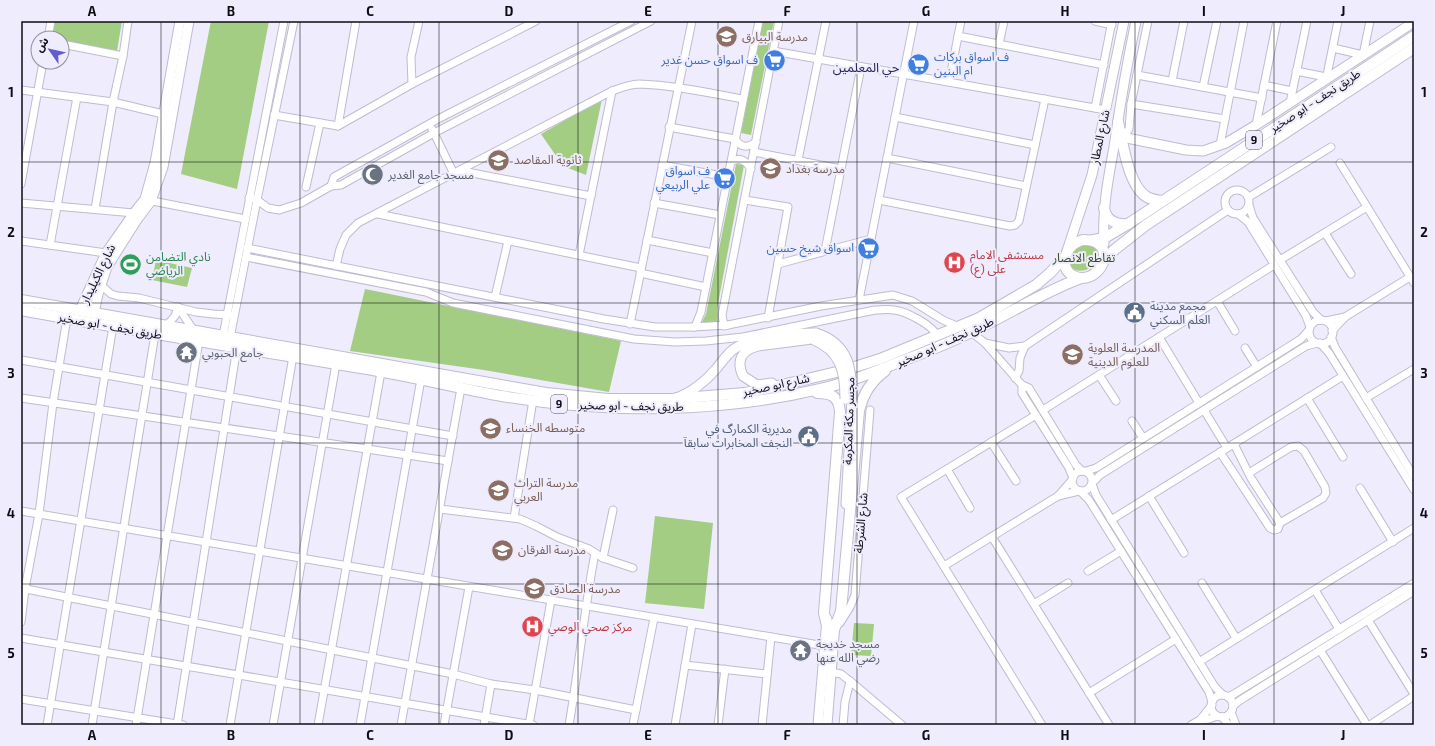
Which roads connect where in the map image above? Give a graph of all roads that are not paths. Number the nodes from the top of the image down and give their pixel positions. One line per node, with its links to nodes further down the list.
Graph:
1 (128, 21): 40 (street)
2 (180, 21): 71 (main road)
3 (189, 21): 105 (main road)
4 (284, 21): 104 (street)
5 (294, 21): 72 (street)
6 (356, 21): 79 (street)
7 (419, 21): 53 (street)
8 (536, 21): 53 (street)
9 (631, 21): 44 (street)
10 (651, 21): 49 (street)
11 (692, 21): 56 (street)
12 (759, 21): 64 (street)
13 (779, 21): 38 (street)
14 (826, 21): 41 (street)
15 (914, 21): 47 (street)
16 (961, 21): 32 (street)
17 (1004, 21): 34 (street)
18 (1094, 21): 30 (street)
19 (1124, 21): 70 (main road, شارع المطار)
20 (1136, 21): 75 (main road, شارع المطار)
21 (1148, 21): 48 (street)
22 (1184, 21): 51 (street)
23 (1217, 21): 55 (street)
24 (1244, 21): 60 (street)
25 (1277, 21): 54 (street)
26 (1307, 21): 46 (street)
27 (1338, 21): 36 (street)
28 (1370, 21): 39 (street)
29 (1414, 22): 31 (main road)
30 (1112, 23): 42 (street)
31 (1403, 25): 39 (main road)
32 (958, 36): 34 (street); 52 (street)
33 (1414, 36): 109 (highway, طريق نجف - ابو صخير / 9)
34 (999, 44): 42 (street)
35 (70, 46): 40 (street)
36 (1333, 48): 39 (street); 50 (street)
37 (1414, 48): 139 (highway, طريق نجف - ابو صخير / 9)
38 (773, 51): 41 (street); 84 (street)
39 (1363, 55): 50 (main road)
40 (122, 56): 66 (street)
41 (818, 59): 43 (street); 90 (street)
42 (1104, 65): 69 (street)
43 (861, 67): 47 (street); 95 (street)
44 (536, 68): 49 (street); 77 (street)
45 (42, 70): 61 (street)
46 (1296, 71): 50 (street); 59 (street)
47 (904, 74): 52 (street); 73 (street)
48 (1137, 75): 51 (street); 67 (street)
49 (541, 77): 81 (street)
50 (1326, 78): 68 (main road)
51 (1172, 81): 55 (street)
52 (949, 82): 65 (street)
53 (412, 84): 79 (street)
54 (1264, 85): 59 (street); 63 (street)
55 (1203, 87): 60 (street)
56 (677, 88): 58 (street); 64 (street); 80 (street)
57 (21, 90): 61 (street)
58 (612, 91): 96 (street); 103 (street)
59 (1292, 91): 68 (street)
60 (1230, 92): 63 (street); 74 (street)
61 (38, 93): 62 (street); 99 (street)
62 (77, 97): 66 (street); 113 (street)
63 (1262, 98): 78 (street)
64 (743, 99): 83 (street)
65 (1044, 99): 69 (street); 85 (street)
66 (113, 102): 71 (street); 116 (street)
67 (1131, 104): 74 (street); 82 (street)
68 (1290, 104): 78 (main road)
69 (1095, 108): 70 (street)
70 (1106, 110): 136 (main road, شارع المطار)
71 (164, 114): 105 (main road)
72 (274, 115): 76 (street); 106 (street)
73 (895, 117): 85 (street); 89 (street)
74 (1225, 120): 86 (street)
75 (1118, 122): 82 (highway); 115 (main road, شارع المطار)
76 (320, 123): 79 (street); 102 (street)
77 (430, 124): 81 (street); 100 (street)
78 (1256, 125): 86 (main road)
79 (338, 126)
80 (669, 127): 83 (street); 93 (street)
81 (434, 133): 97 (street); 100 (street)
82 (1121, 136): 86 (main road); 109 (highway)
83 (735, 139): 84 (street); 91 (street)
84 (756, 142): 88 (street)
85 (1035, 145): 101 (street)
86 (1220, 145)
87 (1331, 147): 110 (street)
88 (754, 152): 90 (street); 94 (street)
89 (887, 158): 101 (street); 108 (street)
90 (798, 160): 95 (street)
91 (731, 162): 94 (street); 98 (street)
92 (1340, 163): 114 (street)
93 (662, 165): 98 (street); 112 (street)
94 (751, 169): 107 (street)
95 (841, 169): 133 (street)
96 (462, 171): 97 (street); 103 (street)
97 (454, 174): 119 (street)
98 (728, 177): 121 (street)
99 (21, 184)
100 (331, 186): 106 (street)
101 (1026, 186): 108 (street)
102 (306, 187)
103 (591, 196): 137 (street)
104 (249, 198): 106 (street); 122 (street)
105 (148, 200): 118 (main road); 122 (street)
106 (256, 200): 132 (street)
107 (745, 200): 141 (street); 165 (street)
108 (879, 200): 126 (street)
109 (1162, 201): 123 (highway, طريق نجف - ابو صخير / 9)
110 (1249, 201): 117 (street); 120 (street); 140 (street)
111 (21, 203): 113 (street)
112 (654, 203): 121 (street); 128 (street)
113 (58, 207): 116 (street); 131 (street)
114 (1367, 207): 124 (street); 146 (street)
115 (1104, 208): 123 (highway); 125 (main road, شارع المطار)
116 (95, 209): 118 (street)
117 (1228, 210): 120 (street); 185 (street)
118 (138, 212): 134 (main road, شارع الكيليدار); 148 (main road, شارع الكيليدار)
119 (378, 214): 127 (street); 142 (street)
120 (1238, 214): 140 (street)
121 (720, 215): 135 (street)
122 (245, 219): 159 (street)
123 (1128, 224): 125 (highway, طريق نجف - ابو صخير / 9)
124 (1325, 233): 140 (street); 144 (street)
125 (1104, 238): 129 (highway, طريق نجف - ابو صخير / 9); 139 (main road, شارع المطار)
126 (871, 239): 133 (street); 153 (street)
127 (508, 240): 137 (street); 151 (street)
128 (646, 240): 135 (street); 143 (street)
129 (1092, 240): 136 (highway, 9); 139 (highway)
130 (21, 241): 131 (street)
131 (50, 245): 134 (street)
132 (247, 248): 138 (street); 142 (street)
133 (825, 251): 141 (street)
134 (106, 253): 157 (main road, شارع الكيليدار)
135 (713, 254): 149 (street)
136 (1066, 254): 145 (highway); 170 (highway, طريق نجف - ابو صخير / 9)
137 (579, 255): 143 (street)
138 (246, 256): 150 (street); 159 (street)
139 (1104, 258): 145 (highway, 9)
140 (1277, 262): 154 (street); 163 (street); 171 (street)
141 (778, 264): 162 (street)
142 (336, 266): 147 (street)
143 (641, 270): 149 (street); 164 (street)
144 (1351, 274)
145 (1081, 278): 174 (highway, طريق نجف - ابو صخير / 9)
146 (1412, 280): 160 (street)
147 (427, 284): 150 (street); 151 (street)
148 (101, 285): 155 (street); 158 (main road, شارع الكيليدار)
149 (706, 287): 169 (street)
150 (426, 292): 182 (street)
151 (495, 297): 164 (street)
152 (21, 300): 157 (highway, طريق نجف - ابو صخير / 9)
153 (860, 300): 162 (street); 170 (street)
154 (1217, 301): 173 (street); 180 (street)
155 (178, 307): 159 (street); 167 (street); 172 (street)
156 (21, 310): 161 (highway, طريق نجف - ابو صخير / 9)
157 (80, 310): 158 (highway, طريق نجف - ابو صخير / 9)
158 (94, 313): 167 (highway, طريق نجف - ابو صخير / 9)
159 (231, 315): 179 (street)
160 (1345, 317): 163 (street); 176 (street)
161 (67, 318): 166 (highway, طريق نجف - ابو صخير / 9); 192 (street)
162 (768, 318): 165 (street)
163 (1324, 321): 171 (street); 176 (street)
164 (630, 324): 168 (street)
165 (728, 325): 169 (street)
166 (113, 326): 175 (highway, طريق نجف - ابو صخير / 9); 196 (street)
167 (166, 326): 172 (highway, طريق نجف - ابو صخير / 9)
168 (655, 327): 169 (street); 182 (street)
169 (693, 327)
170 (959, 327): 178 (highway, شارع ابو صخير / 9)
171 (1309, 329): 184 (street); 193 (street)
172 (194, 331): 179 (highway, طريق نجف - ابو صخير / 9)
173 (1235, 331)
174 (972, 332): 183 (street); 190 (highway, طريق نجف - ابو صخير / 9)
175 (155, 334): 181 (highway, طريق نجف - ابو صخير / 9); 202 (street)
176 (1331, 334): 184 (street); 213 (street)
177 (814, 336): 201 (main road); 215 (main road); 258 (main road, مجسر مكة المكرمة, bridge)
178 (937, 336): 182 (street); 201 (highway, شارع ابو صخير / 9)
179 (226, 337): 203 (highway, طريق نجف - ابو صخير / 9)
180 (1159, 337): 197 (street); 219 (street)
181 (199, 341): 186 (highway, طريق نجف - ابو صخير / 9); 206 (street)
182 (654, 341)
183 (985, 343): 185 (street); 199 (street)
184 (1318, 343): 198 (street); 224 (street)
185 (1025, 346): 199 (street)
186 (237, 347): 188 (highway, طريق نجف - ابو صخير / 9); 210 (street)
187 (1245, 348): 193 (street)
188 (293, 356): 191 (highway, طريق نجف - ابو صخير / 9); 220 (street)
189 (21, 360): 192 (street)
190 (902, 361): 208 (highway, طريق نجف - ابو صخير / 9); 304 (highway)
191 (336, 364): 195 (highway, طريق نجف - ابو صخير / 9); 225 (street)
192 (59, 367): 196 (street); 218 (street)
193 (1257, 367): 219 (street)
194 (1414, 369): 213 (street)
195 (381, 372): 200 (highway, طريق نجف - ابو صخير / 9); 229 (street)
196 (104, 375): 202 (street); 221 (street)
197 (1099, 375): 217 (street); 223 (street)
198 (1343, 376): 212 (street); 254 (street)
199 (1015, 378): 204 (street)
200 (421, 379): 205 (highway, طريق نجف - ابو صخير / 9); 232 (street)
201 (807, 379): 215 (highway, شارع ابو صخير / 9)
202 (147, 382): 206 (street); 227 (street)
203 (502, 385): 207 (highway, طريق نجف - ابو صخير / 9); 209 (highway)
204 (1022, 385): 223 (street); 226 (street)
205 (461, 388): 209 (highway, طريق نجف - ابو صخير / 9); 234 (street)
206 (191, 390): 210 (street); 230 (street)
207 (522, 394): 209 (highway, طريق نجف - ابو صخير / 9); 214 (highway, طريق نجف - ابو صخير / 9); 216 (highway, طريق نجف - ابو صخير / 9)
208 (795, 394): 216 (highway, طريق نجف - ابو صخير / 9); 304 (highway)
209 (500, 396)
210 (229, 397): 220 (street); 231 (street)
211 (21, 398): 218 (street)
212 (1307, 398): 238 (street); 242 (street)
213 (1366, 398): 249 (street)
214 (608, 399): 215 (highway, شارع ابو صخير / 9)
215 (672, 399)
216 (533, 400): 264 (street)
217 (1116, 401)
218 (53, 403): 221 (street); 263 (street)
219 (1199, 403): 235 (street)
220 (284, 407): 225 (street); 233 (street)
221 (99, 410): 227 (street); 266 (street)
222 (870, 410): 304 (street, شارع الشرطة)
223 (1043, 410): 247 (street)
224 (1204, 410): 240 (street); 252 (street)
225 (327, 414): 229 (street); 237 (street)
226 (1036, 414): 236 (street); 250 (street)
227 (142, 416): 230 (street); 268 (street)
228 (1132, 421): 235 (street)
229 (372, 422): 232 (street); 239 (street)
230 (186, 423): 231 (street); 270 (street)
231 (224, 428): 233 (street); 272 (street)
232 (412, 429): 234 (street); 241 (street)
233 (279, 436): 237 (street); 274 (street)
234 (453, 436): 244 (street)
235 (1143, 438): 247 (street)
236 (991, 442): 246 (street); 251 (street)
237 (322, 443): 239 (street); 278 (street)
238 (1234, 444): 240 (street); 243 (street)
239 (367, 450): 241 (street); 280 (street)
240 (1224, 450): 245 (street); 257 (street)
241 (408, 456): 244 (street); 284 (street)
242 (1343, 457)
243 (1242, 458): 245 (street); 248 (street)
244 (448, 462): 260 (street)
245 (1229, 466): 267 (street)
246 (947, 469): 259 (street); 281 (street)
247 (1084, 471): 250 (street); 252 (street)
248 (1249, 473): 267 (street); 267 (street)
249 (1414, 476)
250 (1072, 479): 255 (street); 256 (street)
251 (1016, 481)
252 (1093, 483): 255 (street); 265 (street)
253 (1360, 488): 273 (street)
254 (1414, 490)
255 (1079, 491): 256 (street); 275 (street)
256 (1058, 496): 271 (street)
257 (1149, 496): 265 (street); 277 (street)
258 (842, 499): 304 (main road, شارع الشرطة)
259 (970, 508)
260 (440, 509): 264 (street); 285 (street)
261 (613, 510): 279 (street)
262 (21, 512): 263 (street)
263 (39, 514): 266 (street); 290 (street)
264 (514, 518): 276 (street)
265 (1111, 520): 319 (street)
266 (80, 521): 268 (street); 293 (street)
267 (1280, 523)
268 (124, 528): 270 (street); 296 (street)
269 (1414, 528): 273 (street)
270 (167, 536): 272 (street); 298 (street)
271 (992, 537): 281 (street); 295 (street)
272 (206, 542): 274 (street); 302 (street)
273 (1393, 542): 291 (street)
274 (259, 551): 278 (street); 306 (street)
275 (1121, 551): 283 (street); 310 (street)
276 (595, 553): 279 (street); 297 (street)
277 (1184, 553)
278 (302, 558): 280 (street); 311 (street)
279 (603, 558): 282 (street)
280 (346, 566): 284 (street); 314 (street)
281 (944, 566): 370 (street)
282 (633, 568)
283 (1088, 572)
284 (387, 573): 285 (street); 317 (street)
285 (427, 580): 289 (street); 322 (street)
286 (1068, 583): 295 (street)
287 (1202, 583): 309 (street)
288 (1414, 583): 305 (street)
289 (469, 586): 294 (street); 325 (street)
290 (23, 589): 293 (street); 301 (street)
291 (1315, 590): 305 (street); 309 (street)
292 (1414, 591): 300 (street)
293 (68, 598): 296 (street); 312 (street)
294 (551, 600): 297 (street); 332 (street)
295 (1034, 604): 333 (street)
296 (111, 606): 298 (street); 316 (street)
297 (586, 606): 299 (street); 337 (street)
298 (154, 615): 302 (street); 318 (street)
299 (654, 618): 303 (street); 343 (street)
300 (1368, 620): 315 (street); 334 (street)
301 (21, 622)
302 (193, 622): 306 (street); 321 (street)
303 (692, 624): 307 (street); 320 (street)
304 (831, 628): 313 (main road); 324 (main road, شارع الشرطة)
305 (1339, 629): 336 (street)
306 (245, 633): 311 (street); 327 (street)
307 (771, 637): 313 (street); 326 (street)
308 (21, 638): 312 (street)
309 (1236, 638): 319 (street)
310 (1176, 639): 333 (street); 340 (street)
311 (288, 641): 314 (street); 329 (street)
312 (60, 644): 316 (street); 341 (street)
313 (825, 646): 366 (main road)
314 (331, 650): 317 (street); 331 (street)
315 (1320, 650): 344 (street); 375 (street)
316 (104, 652): 318 (street); 345 (street)
317 (372, 658): 322 (street); 335 (street)
318 (146, 659): 321 (street); 349 (street)
319 (1199, 662): 336 (street)
320 (685, 665): 323 (street); 363 (street)
321 (186, 666): 327 (street); 352 (street)
322 (412, 666): 325 (street); 339 (street)
323 (725, 670): 326 (street); 364 (street)
324 (831, 672): 328 (street); 367 (main road, شارع الشرطة)
325 (453, 674): 330 (street); 342 (street)
326 (767, 674): 365 (street)
327 (238, 675): 329 (street); 353 (street)
328 (850, 681): 368 (street); 369 (street)
329 (280, 682): 331 (street); 354 (street)
330 (492, 684): 332 (street); 347 (street)
331 (324, 689): 335 (street); 355 (street)
332 (535, 690): 337 (street); 360 (street)
333 (1089, 692): 371 (street)
334 (1414, 695): 376 (street)
335 (365, 696): 339 (street); 356 (street)
336 (1225, 696): 340 (street); 344 (street)
337 (574, 698): 343 (street); 361 (street)
338 (21, 699): 341 (street)
339 (405, 703): 342 (street); 357 (street)
340 (1212, 703): 346 (street); 348 (street)
341 (50, 704): 345 (street); 350 (street)
342 (447, 710): 347 (street); 358 (street)
343 (636, 710): 362 (street)
344 (1232, 710): 346 (street); 374 (street)
345 (94, 711): 349 (street); 351 (street)
346 (1220, 716): 348 (street); 373 (street)
347 (486, 717): 359 (street); 360 (street)
348 (1200, 720): 372 (street)
349 (136, 721): 352 (street)
350 (46, 725)
351 (92, 725)
352 (179, 725)
353 (230, 725)
354 (273, 725)
355 (318, 725)
356 (360, 725)
357 (401, 725)
358 (444, 725)
359 (484, 725)
360 (530, 725)
361 (569, 725)
362 (633, 725)
363 (675, 725)
364 (718, 725)
365 (762, 725)
366 (818, 725)
367 (827, 725)
368 (843, 725)
369 (902, 725)
370 (1042, 725)
371 (1109, 725)
372 (1191, 725)
373 (1229, 725)
374 (1236, 725)
375 (1367, 725)
376 (1370, 725)

